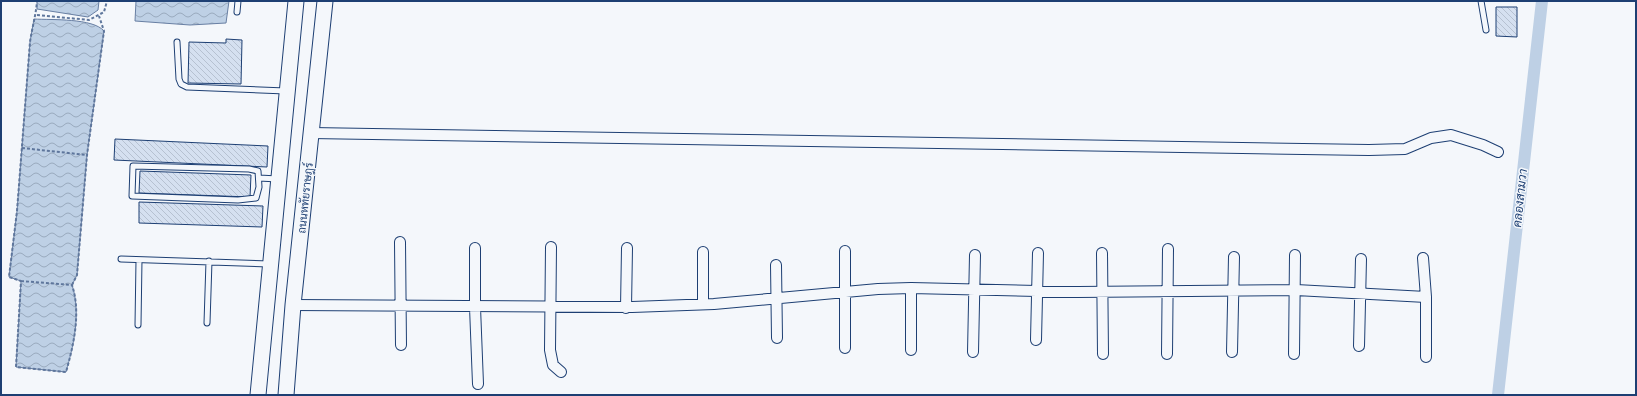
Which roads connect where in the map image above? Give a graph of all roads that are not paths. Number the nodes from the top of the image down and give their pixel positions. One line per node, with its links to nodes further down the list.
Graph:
1 (238, 1): 5 (lane)
2 (296, 1): 8 (main road)
3 (325, 1): 9 (main road, ถนนหทัยราษฎร์)
4 (1481, 1): 6 (lane)
5 (237, 12)
6 (1486, 30)
7 (177, 42): 8 (lane)
8 (287, 91): 12 (main road)
9 (311, 133): 10 (street); 44 (main road, ถนนหทัยราษฎร์)
10 (1498, 152)
11 (259, 178): 11 (lane); 12 (lane)
12 (278, 179): 30 (main road)
13 (400, 242): 45 (street)
14 (551, 247): 47 (street)
15 (475, 248): 46 (street)
16 (627, 248): 48 (street)
17 (1168, 249): 38 (street)
18 (845, 251): 36 (street)
19 (703, 252): 43 (street)
20 (1038, 252): 34 (street)
21 (1102, 253): 37 (street)
22 (975, 255): 33 (street)
23 (1295, 255): 35 (street)
24 (1234, 257): 39 (street)
25 (121, 258): 28 (lane)
26 (1423, 258): 41 (street)
27 (1360, 259): 40 (street)
28 (139, 260): 29 (lane); 50 (lane)
29 (209, 261): 30 (lane); 49 (lane)
30 (270, 264): 65 (main road)
31 (776, 265): 42 (street)
32 (911, 288): 33 (street); 36 (street); 56 (street)
33 (974, 289): 34 (street); 57 (street)
34 (1037, 290): 37 (street); 52 (street)
35 (1296, 290): 39 (street); 40 (street); 61 (street)
36 (845, 291): 42 (street); 55 (street)
37 (1104, 291): 38 (street); 59 (street)
38 (1167, 292): 39 (street); 60 (street)
39 (1233, 292): 58 (street)
40 (1360, 294): 41 (street); 54 (street)
41 (1426, 297): 62 (street)
42 (776, 298): 43 (street); 51 (street)
43 (703, 304): 48 (street)
44 (293, 305): 45 (street); 66 (main road, ถนนหทัยราษฎร์)
45 (401, 306): 46 (street); 53 (street)
46 (475, 307): 47 (street); 64 (street)
47 (551, 307): 48 (street); 63 (street)
48 (626, 308)
49 (207, 323)
50 (138, 325)
51 (777, 338)
52 (1036, 340)
53 (401, 345)
54 (1359, 346)
55 (845, 348)
56 (911, 350)
57 (972, 352)
58 (1232, 352)
59 (1103, 354)
60 (1168, 354)
61 (1294, 354)
62 (1426, 357)
63 (561, 372)
64 (478, 384)
65 (258, 390)
66 (286, 391)

